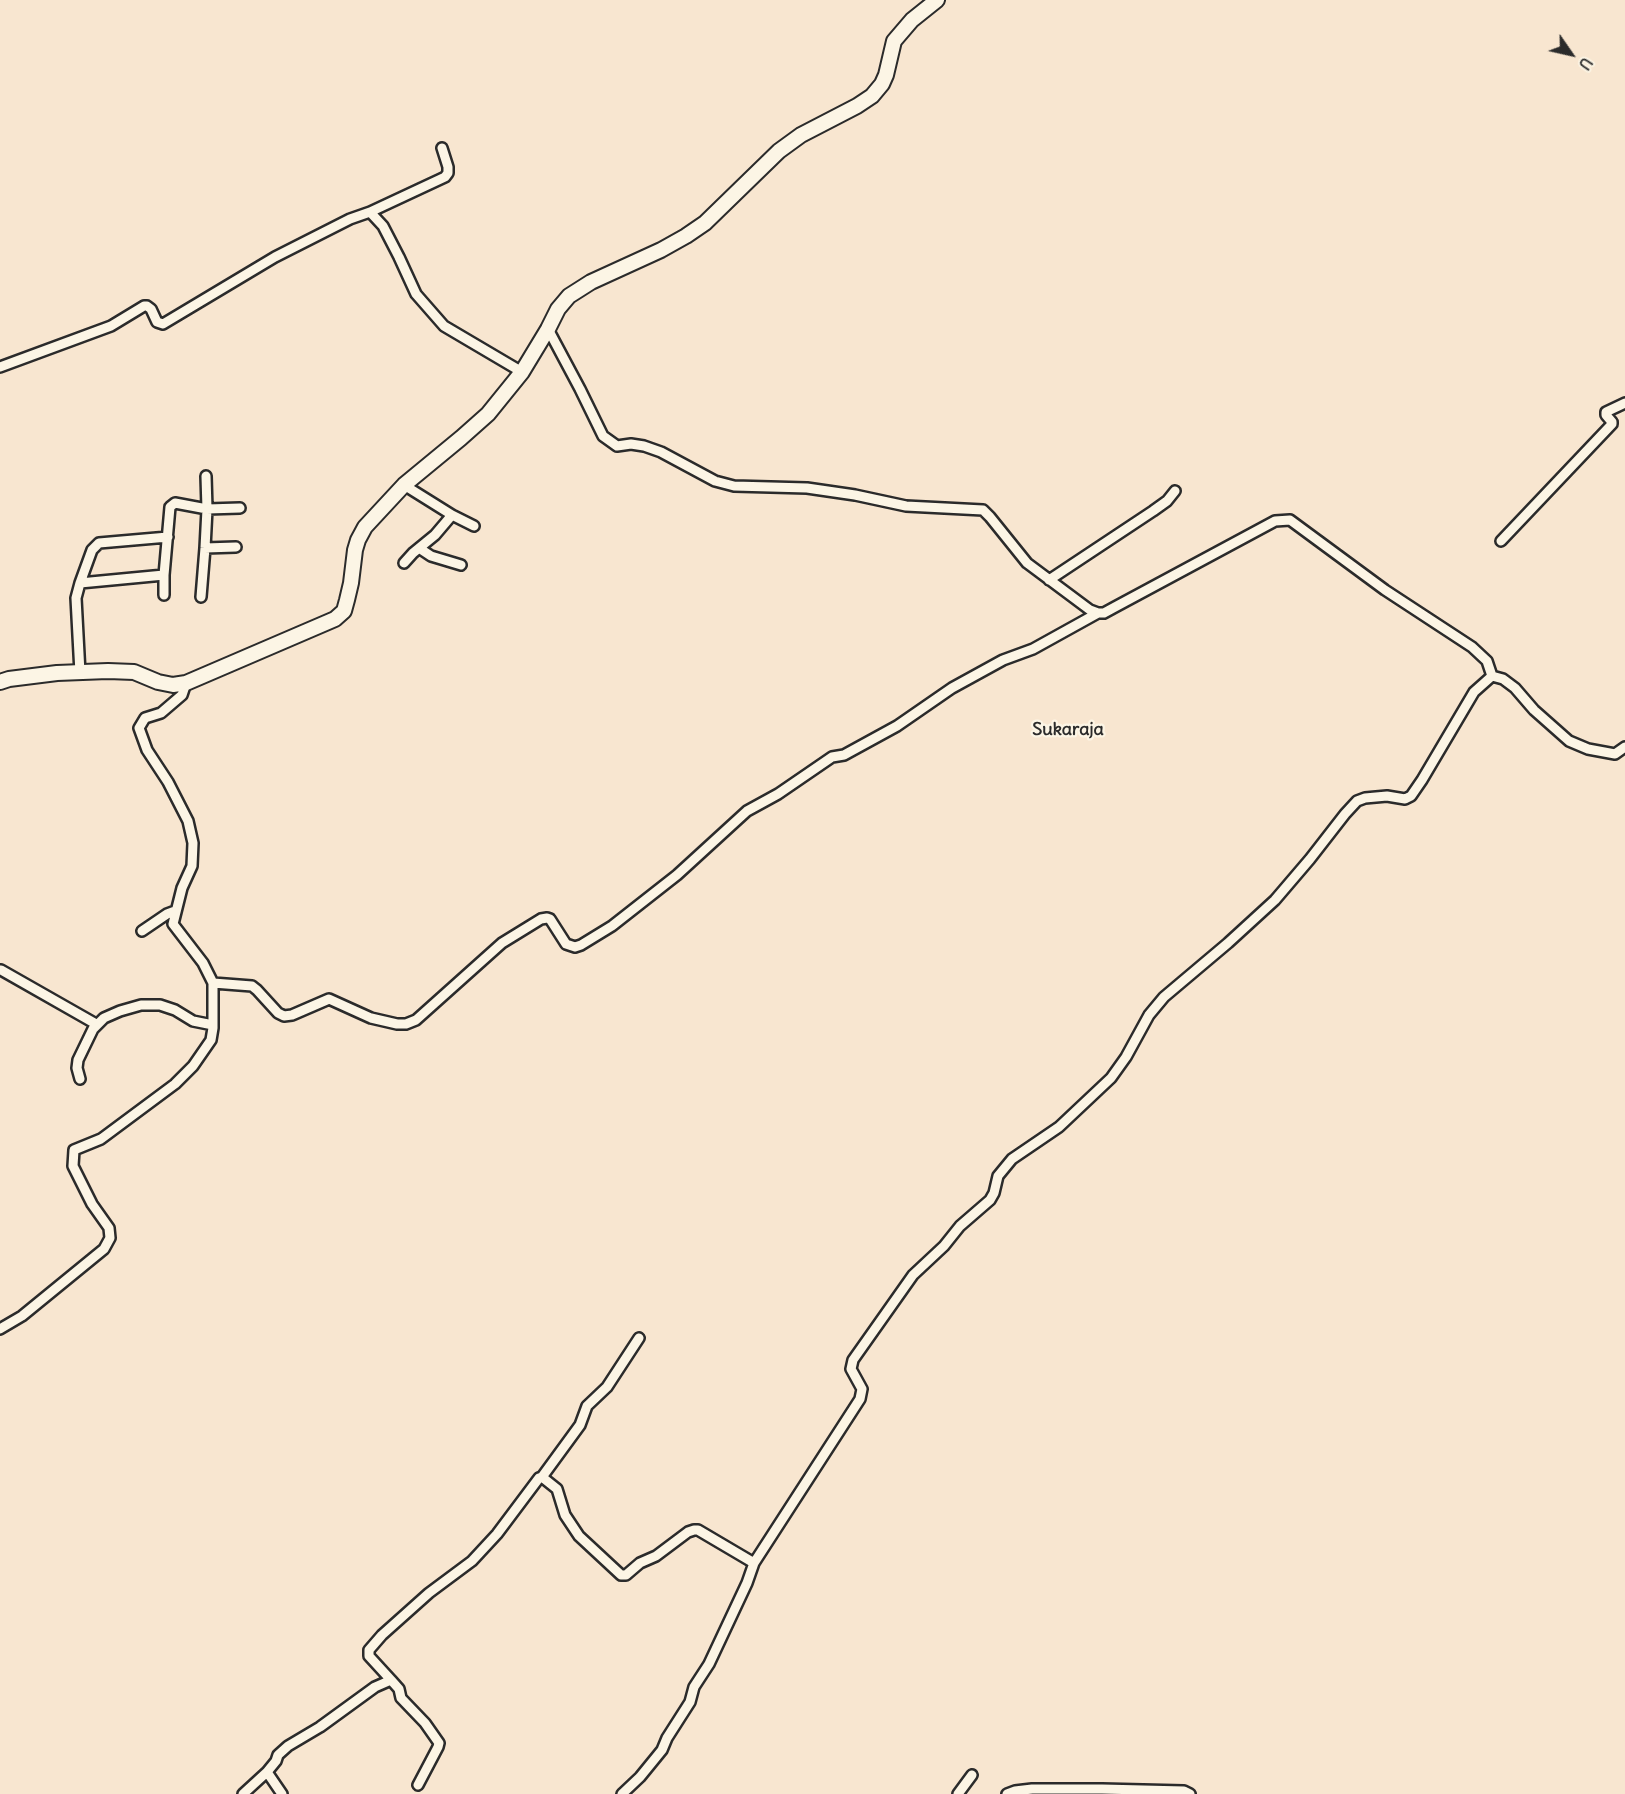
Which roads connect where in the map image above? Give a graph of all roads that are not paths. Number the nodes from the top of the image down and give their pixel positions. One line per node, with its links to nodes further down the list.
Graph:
1 (937, 0): 4 (main road)
2 (442, 148): 3 (street)
3 (370, 212): 5 (street); 6 (street)
4 (548, 329): 6 (main road); 23 (street)
5 (0, 367)
6 (522, 372): 9 (main road)
7 (1625, 403): 16 (street)
8 (207, 476): 12 (street)
9 (404, 485): 13 (street); 31 (main road)
10 (1175, 491): 23 (street)
11 (240, 508): 12 (street)
12 (207, 509): 15 (street); 18 (street)
13 (452, 514): 14 (street); 19 (street)
14 (474, 526)
15 (168, 537): 22 (street); 24 (street)
16 (1501, 541)
17 (236, 547): 18 (street)
18 (206, 548): 26 (street)
19 (419, 548): 20 (street); 21 (street)
20 (404, 563)
21 (461, 565)
22 (164, 575): 24 (street); 25 (street)
23 (1049, 580): 27 (street)
24 (80, 583): 28 (street)
25 (164, 595)
26 (201, 597)
27 (1098, 613): 29 (street); 36 (street)
28 (80, 673): 30 (main road); 31 (main road)
29 (1492, 676): 32 (street); 43 (street)
30 (0, 682)
31 (186, 683): 33 (street)
32 (1625, 747)
33 (175, 911): 34 (street); 36 (street)
34 (142, 931)
35 (1, 970): 37 (street)
36 (213, 983): 38 (street)
37 (96, 1024): 38 (street); 39 (street)
38 (213, 1025): 40 (street)
39 (80, 1079)
40 (0, 1329)
41 (639, 1338): 42 (street)
42 (542, 1477): 43 (street); 44 (street)
43 (754, 1563): 53 (street)
44 (391, 1680): 45 (street); 47 (street)
45 (267, 1772): 51 (street); 52 (street)
46 (972, 1775): 54 (street)
47 (418, 1785)
48 (1101, 1791): 49 (street); 50 (street)
49 (1055, 1792): 55 (street)
50 (1149, 1792): 56 (street)
51 (243, 1794)
52 (282, 1794)
53 (622, 1794)
54 (958, 1794)
55 (1007, 1794)
56 (1190, 1794)

